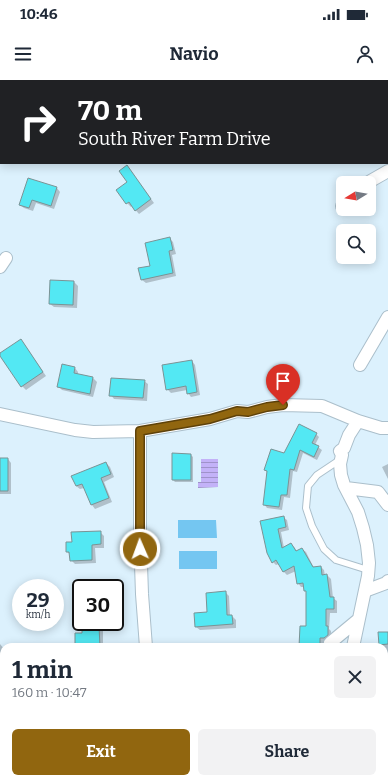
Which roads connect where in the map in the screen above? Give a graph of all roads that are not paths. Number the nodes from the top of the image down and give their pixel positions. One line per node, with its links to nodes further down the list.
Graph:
1 (388, 171): 2 (street)
2 (376, 178)
3 (388, 317): 4 (street)
4 (360, 365)
5 (0, 414): 8 (street)
6 (358, 421): 7 (street); 8 (street); 9 (street)
7 (388, 428)
8 (140, 431): 16 (street)
9 (341, 458): 10 (street); 12 (lane)
10 (346, 488): 11 (street); 12 (street)
11 (388, 505)
12 (368, 570): 14 (street)
13 (388, 580): 14 (street)
14 (365, 591): 15 (street)
15 (359, 619): 17 (street); 18 (street)
16 (146, 643)
17 (330, 643)
18 (354, 643)

